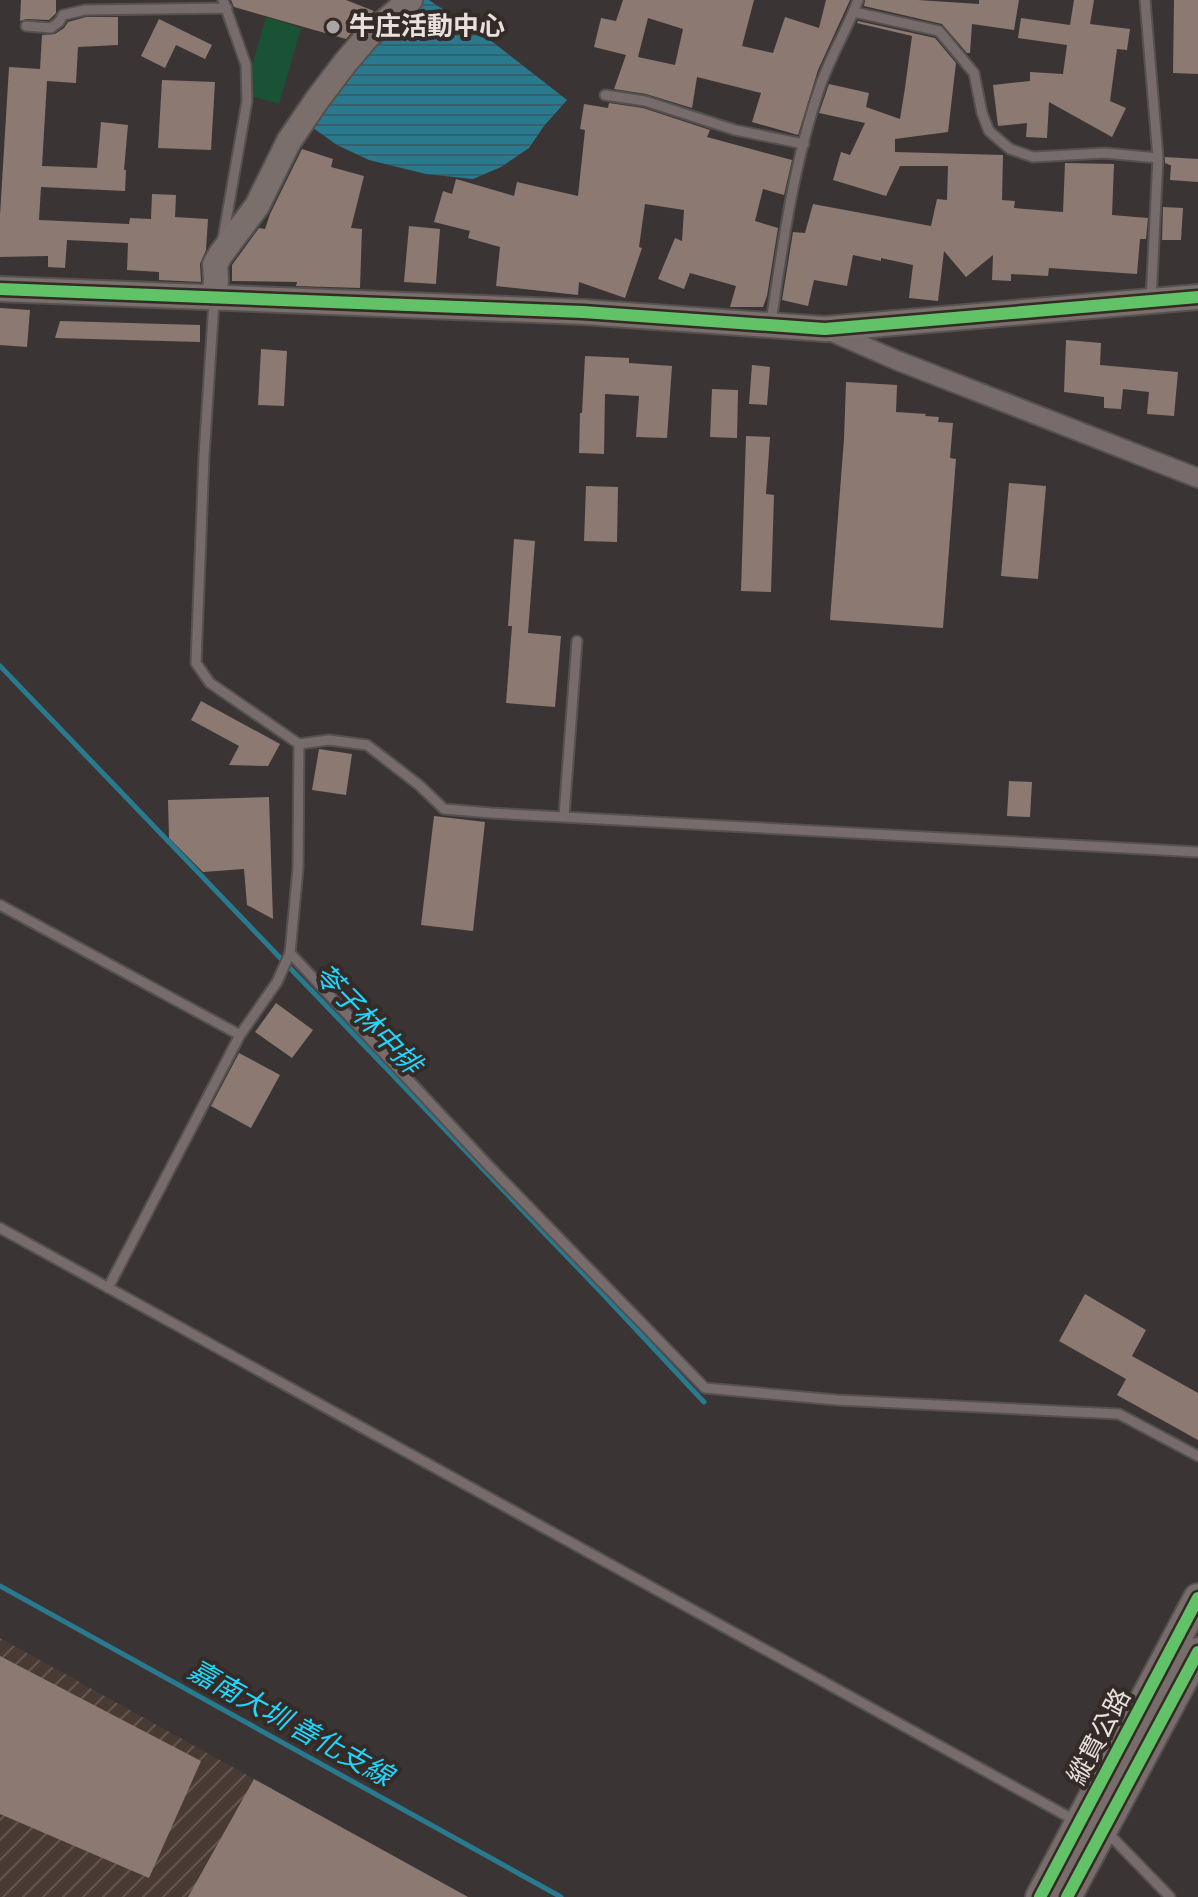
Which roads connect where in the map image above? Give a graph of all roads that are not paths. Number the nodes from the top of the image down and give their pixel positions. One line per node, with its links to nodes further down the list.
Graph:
1 (410, 0): 10 (street)
2 (858, 0): 5 (lane)
3 (1145, 0): 9 (lane)
4 (225, 4): 6 (lane); 10 (lane)
5 (854, 12): 8 (lane); 9 (lane)
6 (26, 26)
7 (605, 95): 8 (lane)
8 (804, 144): 15 (lane)
9 (1158, 158): 14 (lane)
10 (221, 254): 13 (street)
11 (0, 289): 13 (street)
12 (1198, 297): 14 (street)
13 (214, 298): 15 (street); 19 (lane)
14 (1151, 301): 16 (street)
15 (770, 326): 16 (street)
16 (825, 329): 17 (street)
17 (1198, 478)
18 (577, 641): 20 (lane)
19 (299, 744): 20 (lane); 23 (lane)
20 (564, 816): 21 (lane)
21 (1198, 852)
22 (0, 905): 24 (lane)
23 (289, 956): 24 (lane); 27 (lane)
24 (240, 1035): 26 (lane)
25 (0, 1228): 26 (lane)
26 (108, 1288): 30 (lane)
27 (1198, 1456)
28 (1198, 1598): 30 (main road, 縱貫公路)
29 (1198, 1652): 30 (main road, 縱貫公路)
30 (1091, 1825): 31 (main road, 縱貫公路); 32 (main road, 縱貫公路); 33 (lane)
31 (1040, 1897)
32 (1067, 1897)
33 (1170, 1897)

